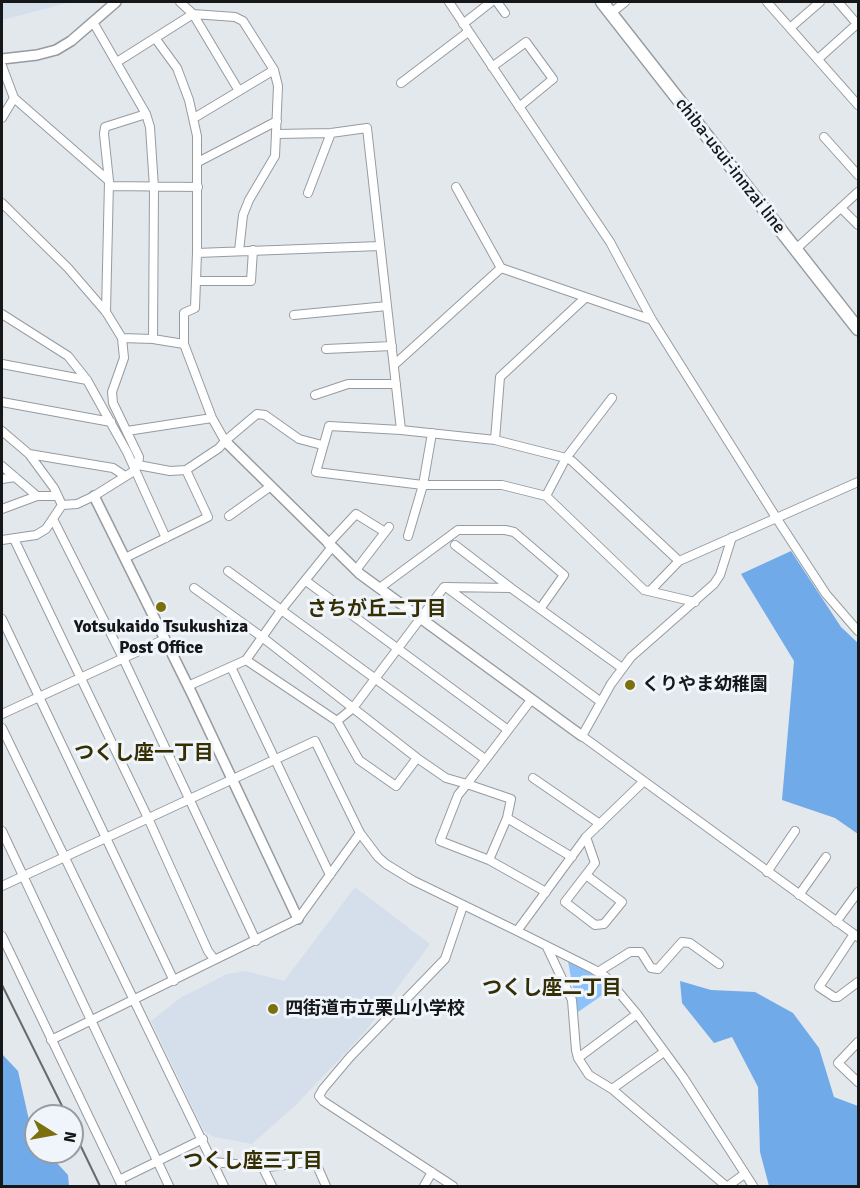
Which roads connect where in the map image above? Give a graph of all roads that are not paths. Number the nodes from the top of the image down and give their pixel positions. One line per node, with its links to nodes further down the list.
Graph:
1 (116, 2): 14 (street)
2 (180, 2): 13 (street)
3 (449, 2): 16 (street)
4 (491, 2): 16 (street)
5 (497, 2): 11 (street)
6 (602, 2): 12 (main road, chiba-usui-innzai line)
7 (625, 2): 12 (street)
8 (767, 2): 17 (street)
9 (820, 2): 17 (street)
10 (838, 2): 15 (street)
11 (505, 13)
12 (611, 13): 49 (main road, chiba-usui-innzai line)
13 (193, 14): 18 (street); 24 (street); 26 (street)
14 (93, 22): 19 (street); 21 (street)
15 (858, 25): 20 (street)
16 (466, 28): 23 (street); 25 (street)
17 (790, 28): 20 (street)
18 (155, 38): 21 (street); 32 (street)
19 (2, 59)
20 (818, 59): 28 (street)
21 (117, 62): 30 (street)
22 (2, 66): 27 (street)
23 (492, 67): 29 (street); 29 (street)
24 (274, 70): 26 (street); 33 (street)
25 (401, 83)
26 (239, 91): 32 (street)
27 (14, 98): 31 (street); 39 (street)
28 (858, 105)
29 (519, 106): 60 (street)
30 (146, 114): 39 (street); 40 (street)
31 (2, 118)
32 (194, 118): 37 (street)
33 (277, 121): 35 (street); 37 (street)
34 (331, 133): 35 (street); 44 (street); 48 (street)
35 (277, 135): 51 (street)
36 (824, 136): 38 (street)
37 (198, 162): 41 (street)
38 (858, 175)
39 (109, 183): 40 (street); 57 (street)
40 (154, 187): 41 (street); 63 (street)
41 (198, 187): 52 (street)
42 (456, 187): 53 (street)
43 (858, 192): 46 (street)
44 (308, 193)
45 (2, 203): 57 (street)
46 (841, 208): 47 (street); 49 (street)
47 (858, 225)
48 (380, 246): 50 (street); 56 (street)
49 (796, 249): 61 (main road, chiba-usui-innzai line)
50 (253, 250): 51 (street); 54 (street)
51 (239, 251): 52 (street)
52 (197, 253): 54 (street)
53 (501, 268): 55 (street); 68 (street)
54 (196, 281): 64 (street)
55 (585, 298): 60 (street); 80 (street)
56 (387, 306): 59 (street); 65 (street)
57 (106, 312): 62 (street)
58 (2, 314): 69 (street)
59 (294, 315)
60 (652, 320): 102 (street)
61 (858, 329)
62 (122, 338): 63 (street); 78 (street)
63 (153, 339): 64 (street)
64 (184, 344): 74 (street)
65 (392, 346): 66 (street); 68 (street)
66 (326, 349)
67 (2, 364): 69 (street)
68 (394, 365): 70 (street)
69 (87, 380): 75 (street)
70 (396, 384): 71 (street); 76 (street)
71 (315, 395)
72 (612, 398): 84 (street)
73 (2, 402): 75 (street)
74 (212, 418): 78 (street); 81 (street)
75 (111, 422): 86 (street)
76 (401, 430): 79 (street); 82 (street)
77 (2, 431): 83 (street)
78 (127, 431): 86 (street)
79 (432, 433): 80 (street); 92 (street)
80 (495, 440): 84 (street)
81 (225, 441): 82 (street); 87 (street); 93 (street)
82 (322, 445): 92 (street)
83 (29, 454): 88 (street); 95 (street)
84 (566, 458): 97 (street); 111 (street)
85 (2, 466): 89 (street)
86 (136, 468): 87 (street); 88 (street); 106 (street)
87 (186, 470): 106 (street)
88 (125, 476): 96 (street)
89 (15, 477): 90 (street); 94 (street)
90 (2, 479)
91 (858, 482): 102 (street)
92 (423, 485): 97 (street); 103 (street)
93 (270, 486): 100 (street); 108 (street)
94 (37, 496): 95 (street); 99 (street)
95 (57, 496): 98 (street)
96 (94, 496): 98 (street); 110 (street)
97 (546, 496): 119 (street)
98 (62, 506): 101 (street)
99 (2, 509)
100 (230, 516)
101 (53, 519): 105 (street); 129 (street)
102 (777, 519): 104 (street); 125 (street)
103 (408, 536)
104 (732, 537): 111 (street); 120 (street)
105 (14, 538): 107 (street); 133 (street)
106 (166, 538): 110 (street)
107 (2, 540)
108 (330, 545): 112 (street); 112 (street); 114 (street)
109 (455, 545): 118 (street)
110 (125, 558): 127 (street)
111 (679, 561): 119 (street)
112 (356, 570): 115 (street)
113 (228, 571): 121 (street)
114 (306, 580): 121 (street); 128 (street)
115 (381, 587): 122 (street); 123 (street)
116 (446, 587): 118 (street); 123 (street); 138 (street)
117 (194, 588): 126 (street)
118 (511, 588): 122 (street)
119 (650, 591): 120 (street)
120 (695, 602): 132 (street)
121 (282, 609): 126 (street); 134 (street)
122 (540, 609): 132 (street)
123 (421, 618): 128 (street); 137 (street)
124 (2, 619): 136 (street)
125 (858, 631)
126 (262, 637): 130 (street); 139 (street)
127 (165, 639): 129 (street); 135 (street)
128 (398, 648): 134 (street); 143 (street)
129 (123, 658): 133 (street); 152 (street)
130 (246, 660): 131 (street); 141 (street)
131 (231, 667): 135 (street); 146 (street)
132 (622, 668): 138 (street)
133 (80, 678): 136 (street); 153 (street)
134 (375, 678): 139 (street); 147 (street)
135 (188, 686): 149 (street)
136 (38, 697): 140 (street); 159 (street)
137 (531, 700): 143 (street); 144 (street)
138 (601, 702): 144 (street)
139 (353, 708): 141 (street); 145 (street)
140 (2, 714)
141 (337, 721): 145 (street)
142 (2, 728): 161 (street)
143 (508, 729): 147 (street)
144 (582, 736): 150 (street)
145 (417, 758): 151 (street)
146 (274, 759): 149 (street); 158 (street); 166 (street)
147 (485, 759): 151 (street)
148 (533, 778): 155 (street)
149 (231, 779): 152 (street); 174 (street)
150 (643, 782): 155 (street); 165 (street)
151 (467, 784): 154 (street); 164 (street)
152 (189, 799): 153 (street); 179 (street)
153 (148, 818): 159 (street); 181 (street)
154 (507, 818): 162 (street); 164 (street)
155 (600, 824): 160 (street)
156 (2, 831): 168 (street)
157 (795, 831): 165 (street)
158 (360, 833): 166 (street); 173 (street)
159 (107, 837): 161 (street); 184 (street)
160 (586, 837): 162 (street); 167 (street)
161 (65, 856): 168 (street); 186 (street)
162 (572, 857): 170 (street)
163 (826, 857): 172 (street)
164 (489, 860): 170 (street)
165 (767, 872): 172 (street)
166 (330, 875): 174 (street)
167 (586, 875): 167 (street)
168 (23, 876): 169 (street); 188 (street)
169 (2, 886)
170 (546, 892): 176 (street)
171 (858, 892): 175 (street)
172 (799, 895): 175 (street)
173 (463, 906): 176 (street); 199 (street)
174 (298, 919): 179 (street)
175 (836, 922): 178 (street)
176 (518, 931): 180 (street)
177 (2, 936): 189 (street)
178 (856, 936): 185 (street)
179 (256, 941): 181 (street)
180 (548, 947): 183 (street); 192 (street)
181 (214, 959): 184 (street)
182 (719, 964): 183 (street)
183 (598, 972): 187 (street)
184 (174, 981): 186 (street)
185 (858, 982)
186 (135, 1000): 188 (street); 195 (street)
187 (637, 1014): 191 (street); 192 (street)
188 (91, 1021): 189 (street); 196 (street)
189 (51, 1040): 201 (street)
190 (858, 1042): 193 (street)
191 (664, 1052): 194 (street); 200 (street)
192 (578, 1058): 194 (street)
193 (858, 1082)
194 (612, 1089): 208 (street)
195 (202, 1139): 196 (street); 197 (street)
196 (157, 1162): 201 (street); 202 (street)
197 (213, 1162): 198 (street); 203 (street)
198 (262, 1166): 204 (street); 205 (street)
199 (432, 1172): 206 (street); 207 (street)
200 (744, 1175): 208 (street); 209 (street)
201 (120, 1183)
202 (169, 1186)
203 (224, 1186)
204 (272, 1186)
205 (326, 1186)
206 (424, 1186)
207 (453, 1186)
208 (727, 1186)
209 (753, 1186)

